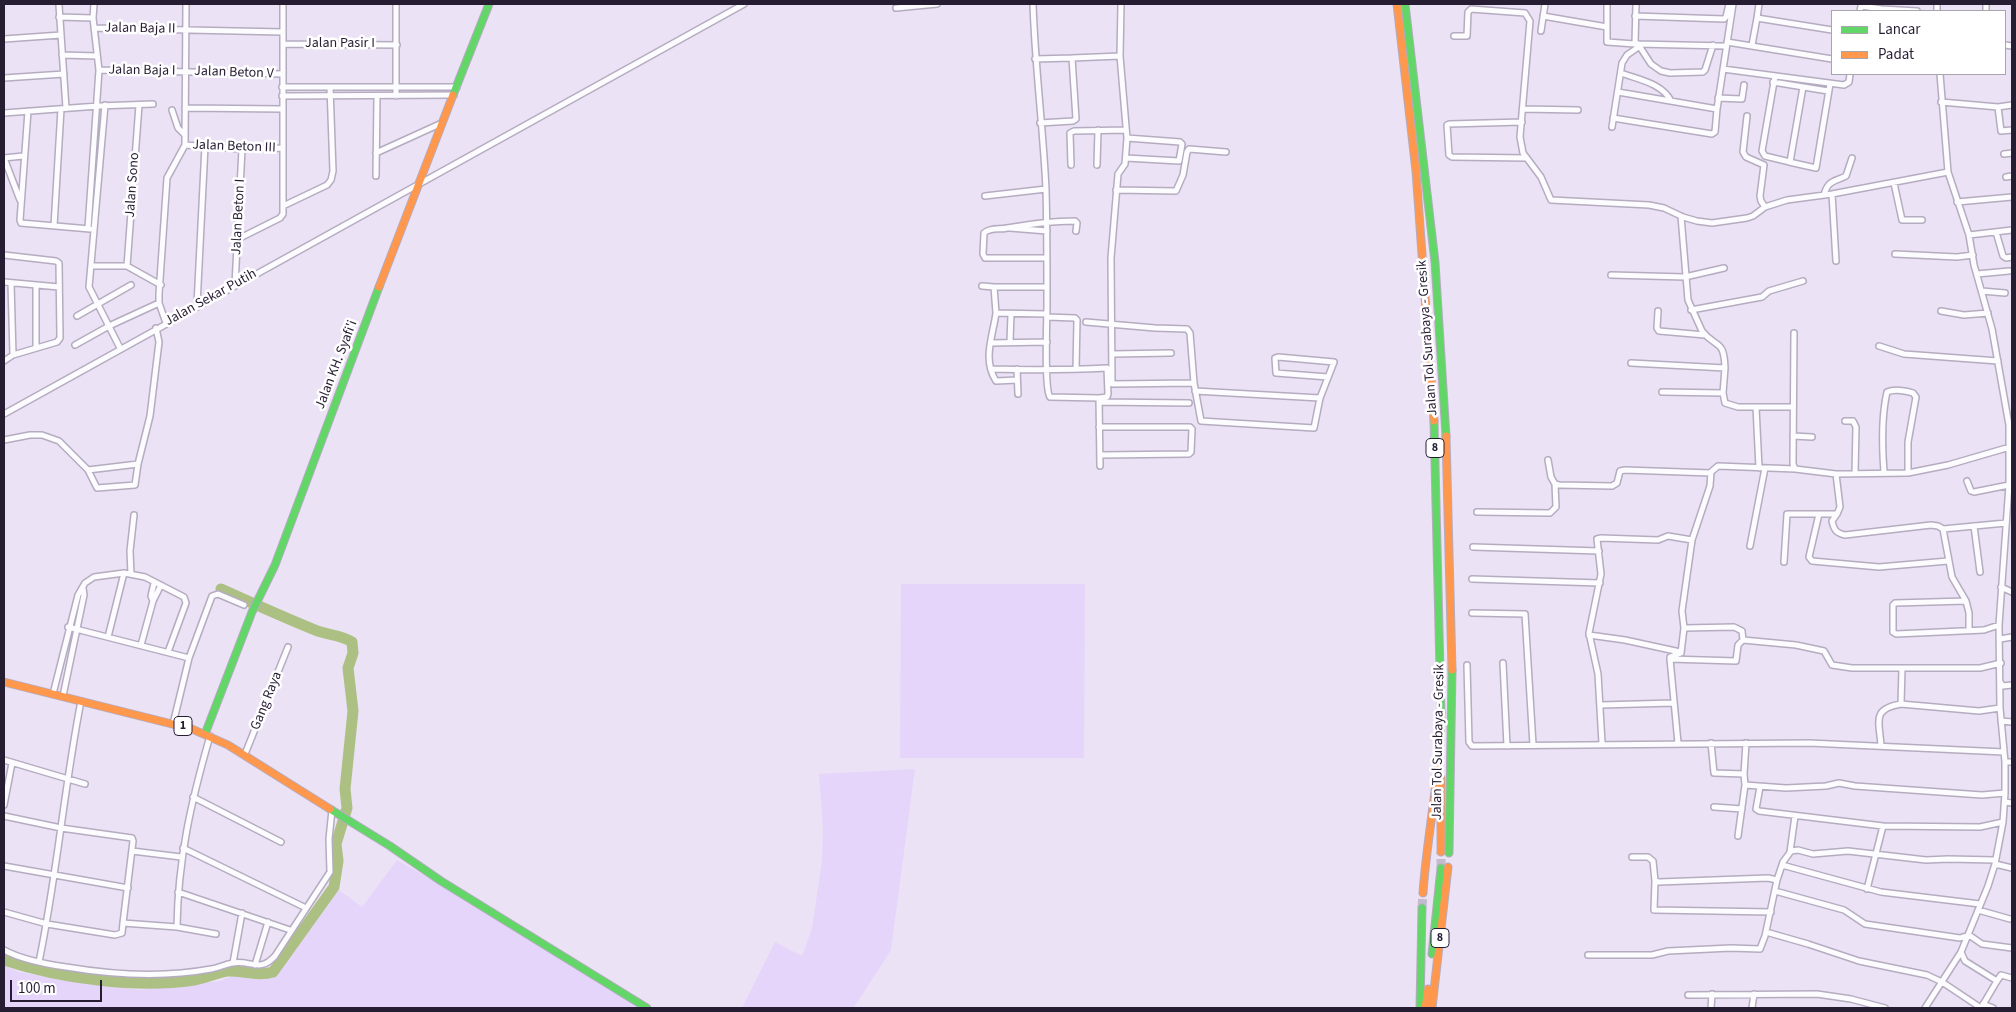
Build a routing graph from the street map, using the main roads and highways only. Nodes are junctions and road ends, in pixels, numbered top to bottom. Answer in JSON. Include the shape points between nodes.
{"nodes":[{"id":1,"x":489,"y":4,"type":"edge"},
{"id":2,"x":1397,"y":4,"type":"edge"},
{"id":3,"x":1405,"y":4,"type":"edge"},
{"id":4,"x":4,"y":682,"type":"edge"},
{"id":5,"x":208,"y":735,"type":"junction"},
{"id":6,"x":1442,"y":744,"type":"junction"},
{"id":7,"x":1423,"y":893,"type":"tunnel mouth"},
{"id":8,"x":1422,"y":908,"type":"tunnel mouth"},
{"id":9,"x":647,"y":1008,"type":"edge"},
{"id":10,"x":1420,"y":1008,"type":"edge"},
{"id":11,"x":1425,"y":1008,"type":"edge"},
{"id":12,"x":1432,"y":1008,"type":"edge"}],
"edges":[{"from":1,"to":5,"type":"main road","name":"Jalan KH. Syafi'i","via":[[275,565],[252,612]]},
{"from":2,"to":6,"type":"main road","name":"Jalan Tol Surabaya - Gresik","number":"8","via":[[1416,171],[1430,349]]},
{"from":3,"to":6,"type":"main road","name":"Jalan Tol Surabaya - Gresik","number":"8","via":[[1426,171],[1446,411],[1453,745],[1445,853]]},
{"from":4,"to":5,"type":"main road","number":"1"},
{"from":5,"to":9,"type":"main road","number":"1","via":[[245,754],[441,881]]},
{"from":6,"to":7,"type":"main road","name":"Jalan Tol Surabaya - Gresik","number":"8"},
{"from":8,"to":10,"type":"main road","number":"8"},
{"from":11,"to":12,"type":"main road","number":"8","via":[[1444,868]]}]}
